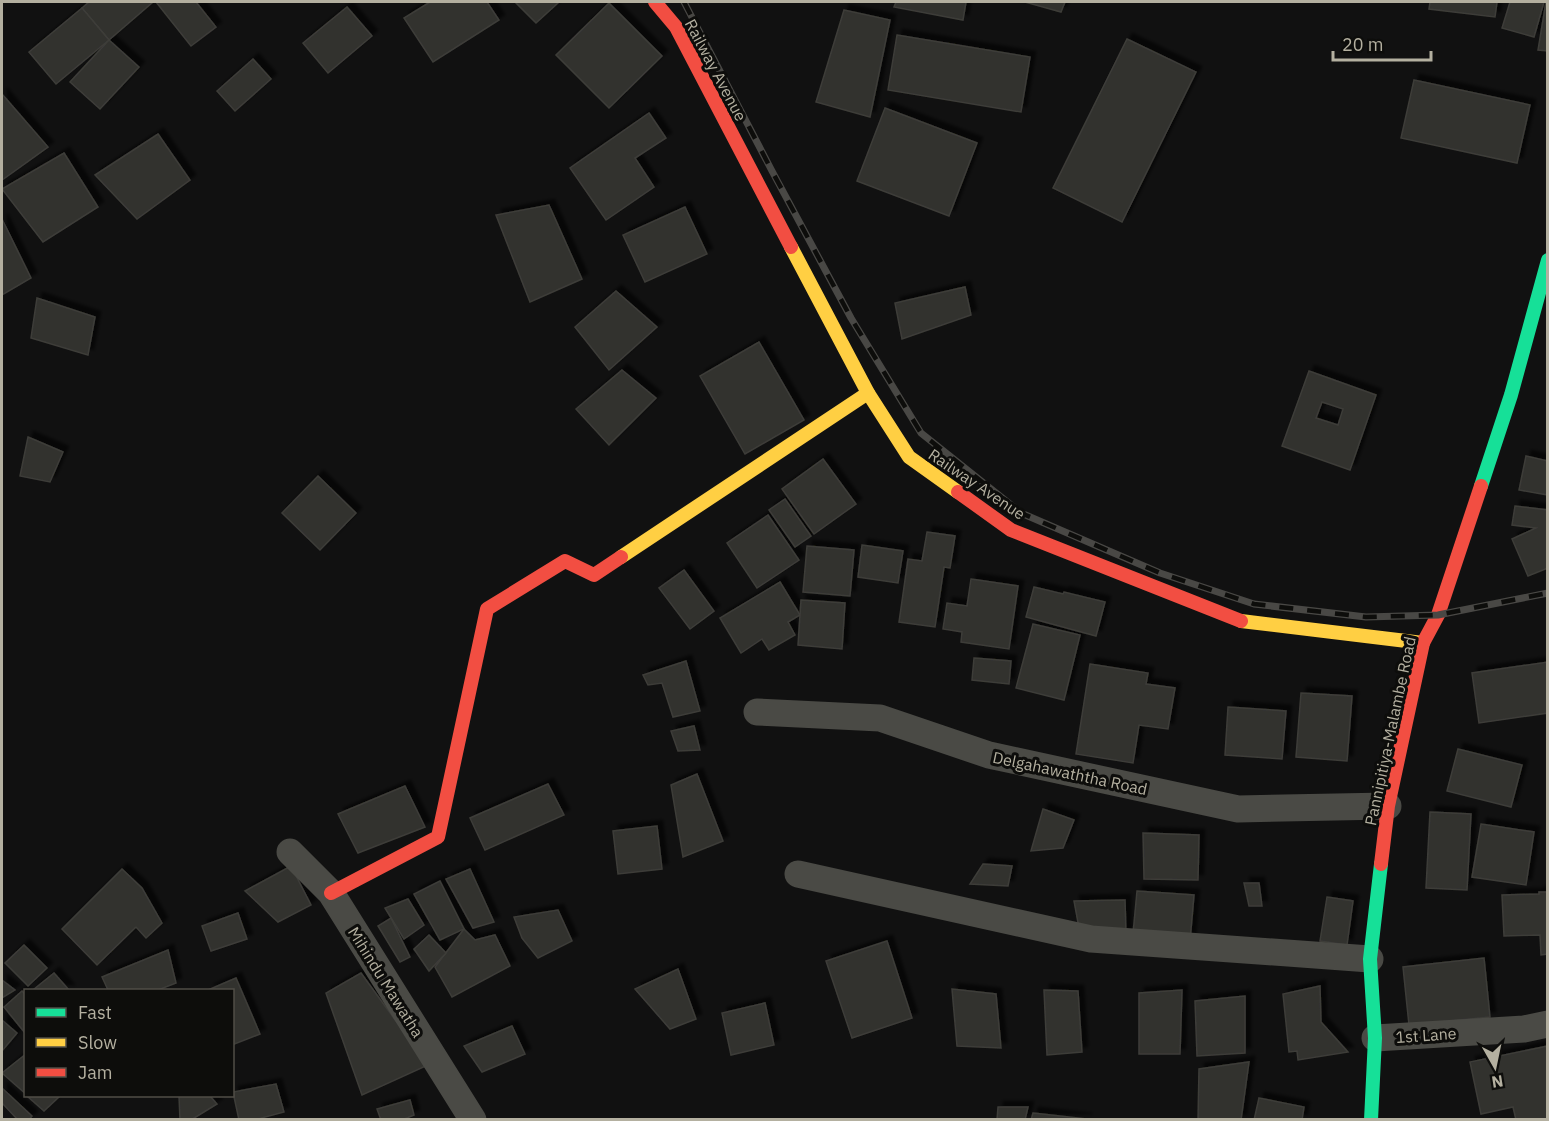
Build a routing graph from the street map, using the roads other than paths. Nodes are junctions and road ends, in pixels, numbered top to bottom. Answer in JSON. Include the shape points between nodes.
{"nodes":[{"id":1,"x":655,"y":2,"type":"edge"},
{"id":2,"x":1548,"y":260,"type":"edge"},
{"id":3,"x":868,"y":393,"type":"junction"},
{"id":4,"x":1423,"y":643,"type":"junction"},
{"id":5,"x":756,"y":712,"type":"dead end"},
{"id":6,"x":1388,"y":806,"type":"junction"},
{"id":7,"x":290,"y":852,"type":"dead end"},
{"id":8,"x":798,"y":874,"type":"dead end"},
{"id":9,"x":331,"y":893,"type":"junction"},
{"id":10,"x":1370,"y":959,"type":"junction"},
{"id":11,"x":1548,"y":1024,"type":"edge"},
{"id":12,"x":1375,"y":1038,"type":"junction"},
{"id":13,"x":473,"y":1119,"type":"edge"},
{"id":14,"x":1371,"y":1119,"type":"edge"}],
"edges":[{"from":1,"to":3,"type":"street","name":"Railway Avenue","via":[[676,27]]},
{"from":2,"to":4,"type":"street","name":"Pannipitiya-Malambe Road","via":[[1511,395],[1438,615]]},
{"from":3,"to":4,"type":"street","name":"Railway Avenue","via":[[909,457],[1011,530],[1237,620]]},
{"from":3,"to":9,"type":"street","via":[[594,575],[565,561],[487,609],[438,837]]},
{"from":4,"to":6,"type":"street","name":"Pannipitiya-Malambe Road"},
{"from":5,"to":6,"type":"street","name":"Delgahawaththa Road","via":[[880,718],[989,755],[1238,809]]},
{"from":6,"to":10,"type":"street","name":"Pannipitiya-Malambe Road"},
{"from":7,"to":9,"type":"street","name":"Mihindu Mawatha"},
{"from":8,"to":10,"type":"street","via":[[1091,939]]},
{"from":9,"to":13,"type":"street","name":"Mihindu Mawatha"},
{"from":10,"to":12,"type":"street","name":"Pannipitiya-Malambe Road"},
{"from":11,"to":12,"type":"street","name":"1st Lane","via":[[1524,1029]]},
{"from":12,"to":14,"type":"street","name":"Pannipitiya-Malambe Road"}]}
